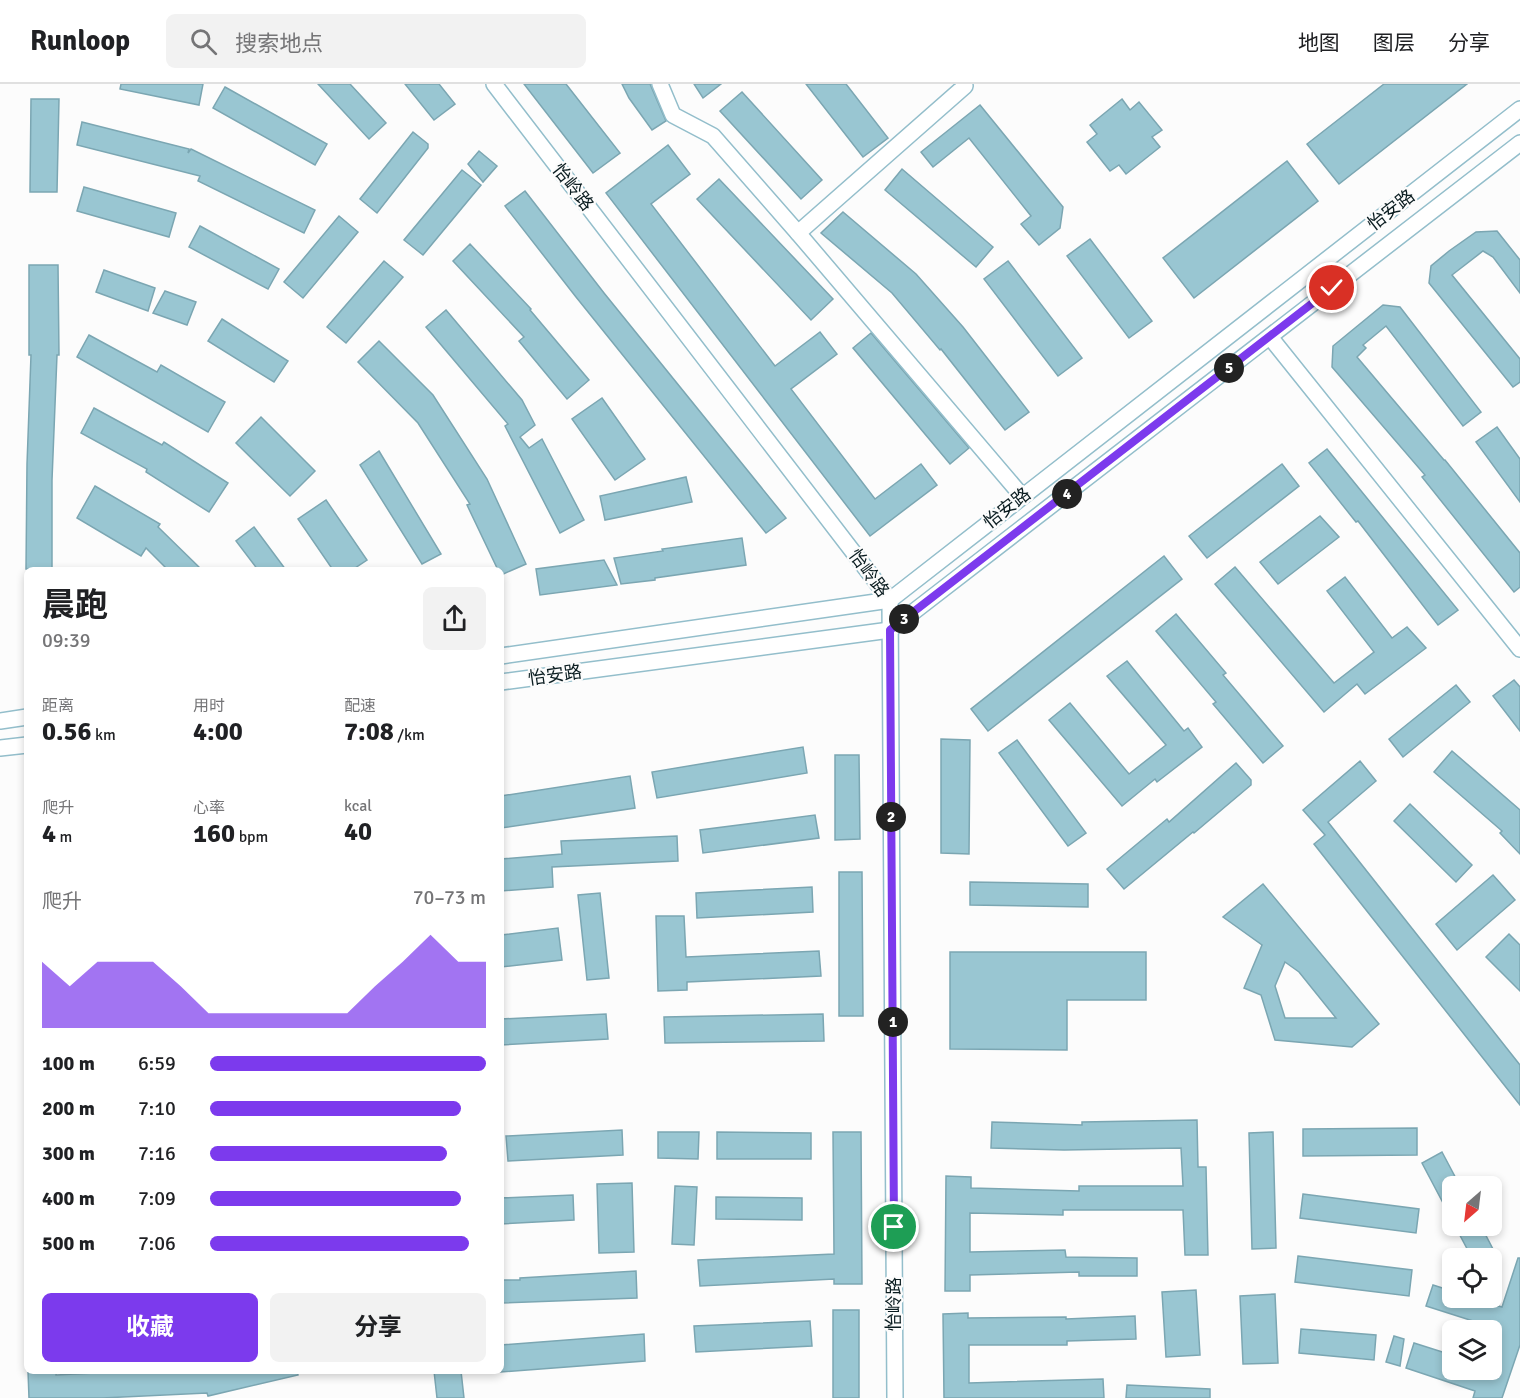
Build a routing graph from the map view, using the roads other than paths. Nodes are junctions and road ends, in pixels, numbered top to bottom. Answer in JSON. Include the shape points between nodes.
{"nodes":[{"id":1,"x":494,"y":84,"type":"edge"},
{"id":2,"x":660,"y":84,"type":"edge"},
{"id":3,"x":963,"y":84,"type":"edge"},
{"id":4,"x":1520,"y":109,"type":"edge"},
{"id":5,"x":1520,"y":143,"type":"edge"},
{"id":6,"x":798,"y":233,"type":"junction"},
{"id":7,"x":1269,"y":337,"type":"junction"},
{"id":8,"x":1022,"y":496,"type":"junction"},
{"id":9,"x":890,"y":600,"type":"junction"},
{"id":10,"x":890,"y":630,"type":"junction"},
{"id":11,"x":1520,"y":650,"type":"edge"},
{"id":12,"x":504,"y":656,"type":"edge"},
{"id":13,"x":504,"y":682,"type":"edge"},
{"id":14,"x":24,"y":717,"type":"edge"},
{"id":15,"x":0,"y":721,"type":"edge"},
{"id":16,"x":24,"y":745,"type":"edge"},
{"id":17,"x":0,"y":748,"type":"edge"},
{"id":18,"x":895,"y":1398,"type":"edge"}],
"edges":[{"from":1,"to":9,"type":"street","name":"怡岭路"},
{"from":2,"to":6,"type":"street","via":[[673,115],[713,136]]},
{"from":3,"to":6,"type":"street"},
{"from":4,"to":8,"type":"street","name":"怡安路"},
{"from":5,"to":7,"type":"street","name":"怡安路"},
{"from":6,"to":8,"type":"street"},
{"from":7,"to":10,"type":"street","name":"怡安路"},
{"from":7,"to":11,"type":"street"},
{"from":8,"to":9,"type":"street","name":"怡安路"},
{"from":9,"to":10,"type":"street","name":"怡岭路"},
{"from":9,"to":12,"type":"street","name":"怡安路"},
{"from":10,"to":13,"type":"street","name":"怡安路"},
{"from":10,"to":18,"type":"street","name":"怡岭路"},
{"from":14,"to":15,"type":"street"},
{"from":16,"to":17,"type":"street"}]}
